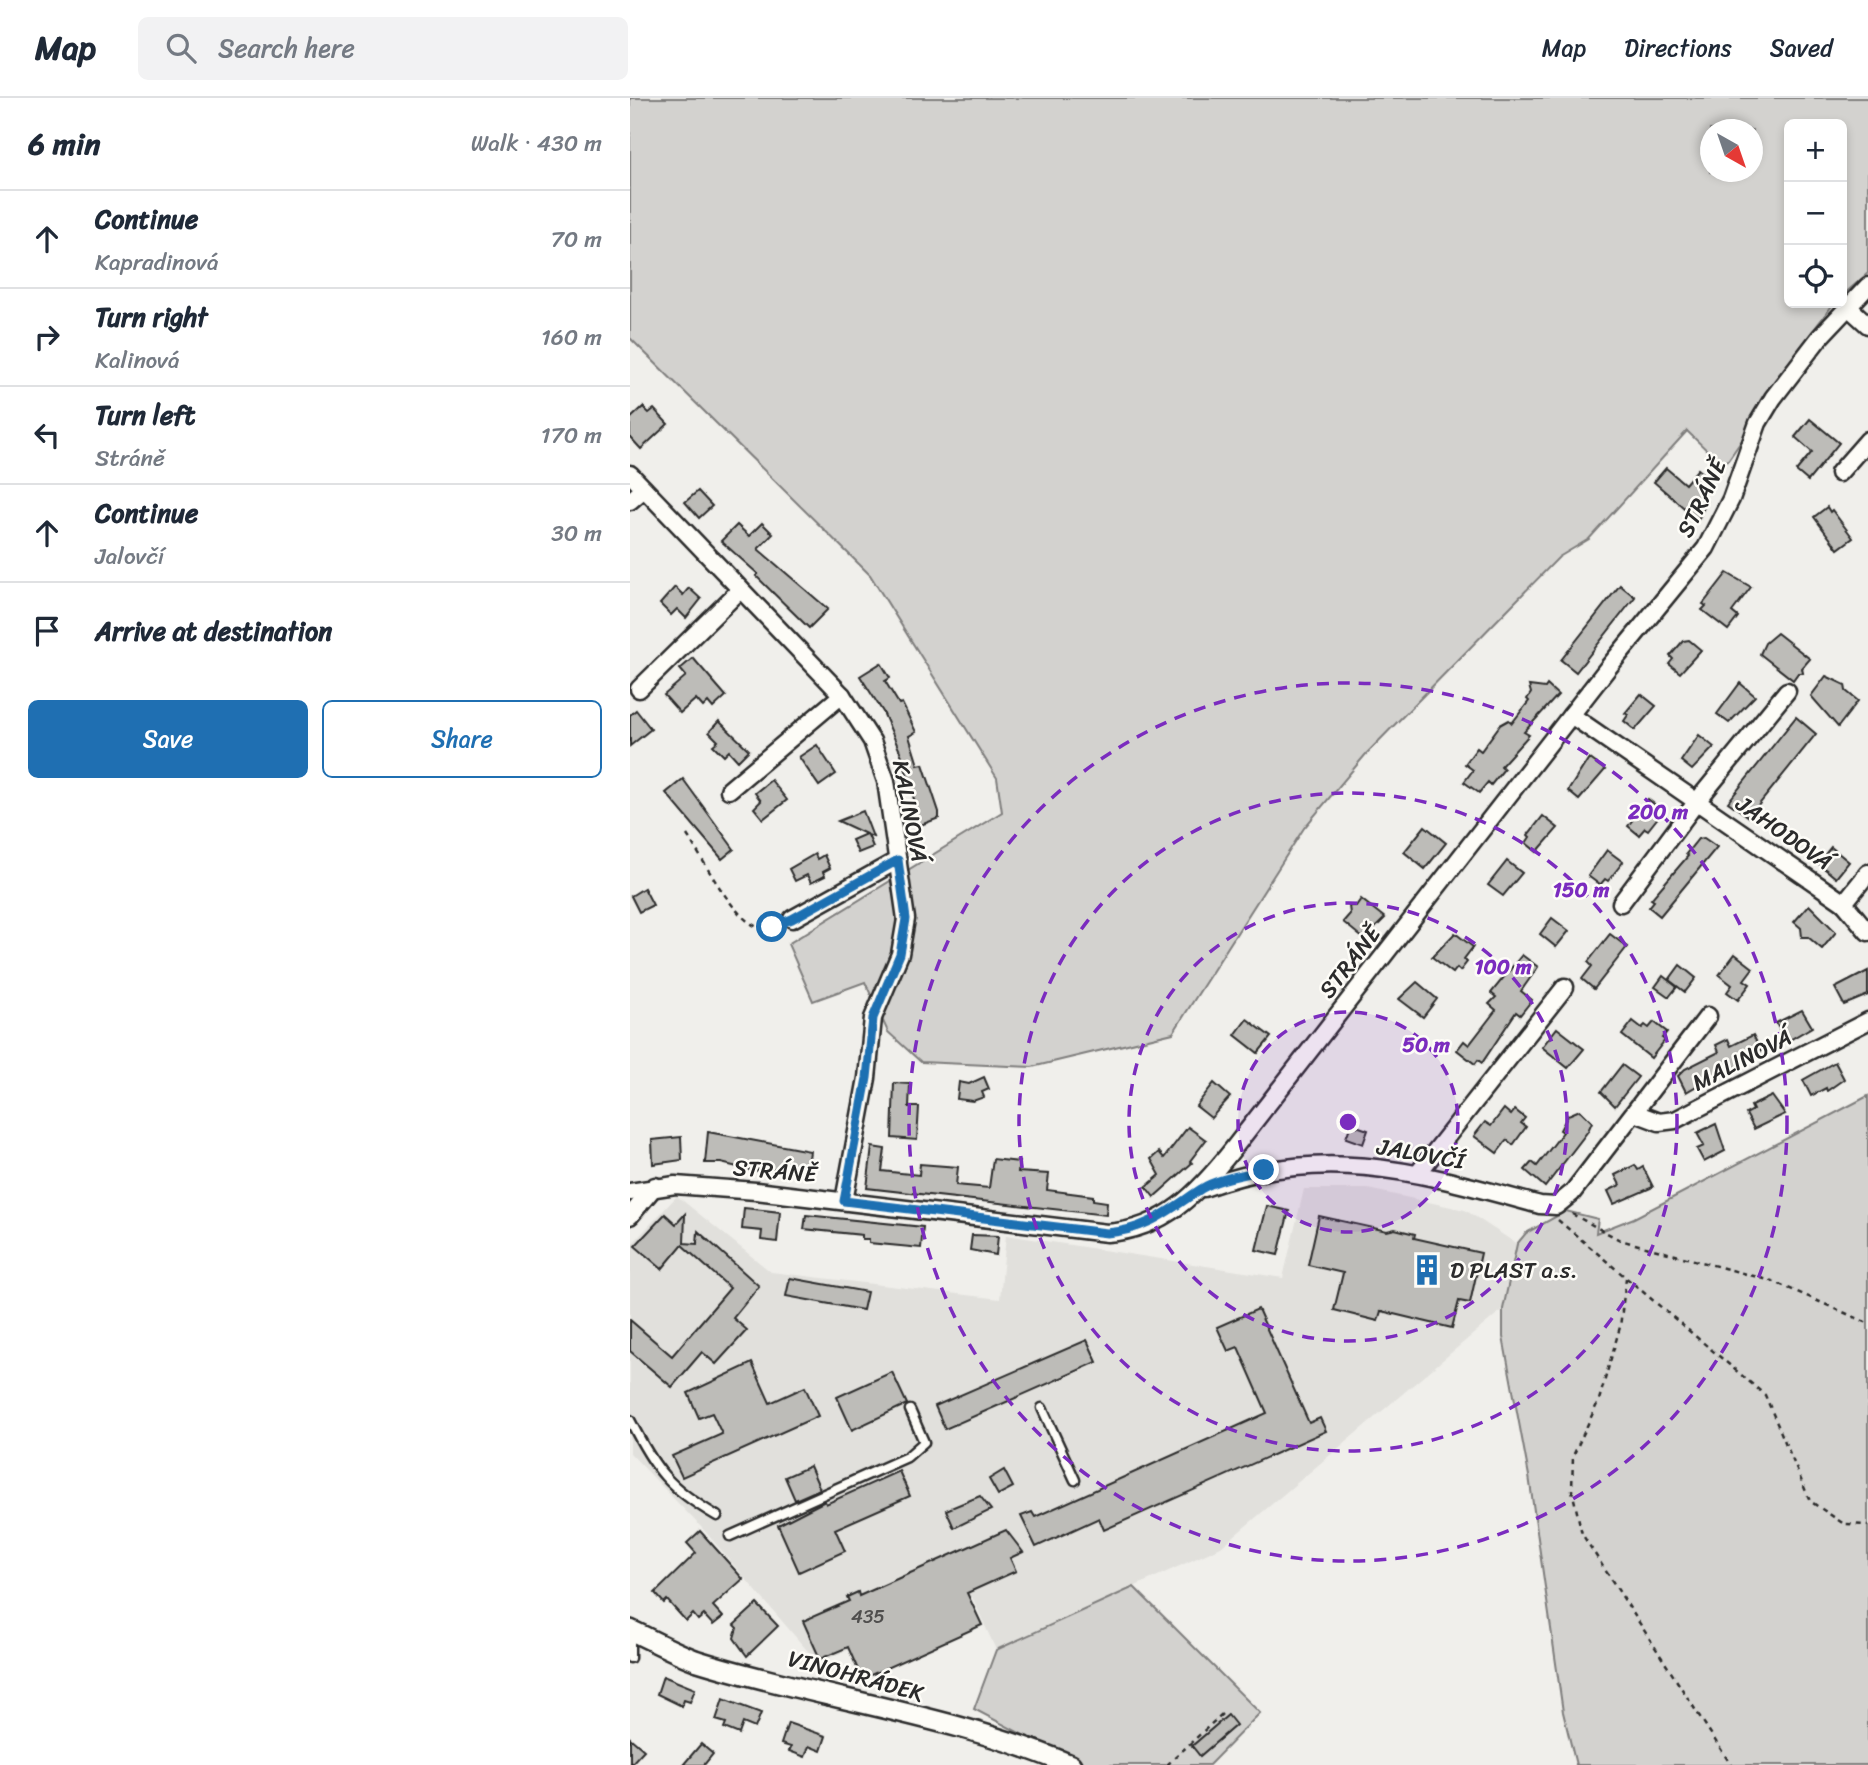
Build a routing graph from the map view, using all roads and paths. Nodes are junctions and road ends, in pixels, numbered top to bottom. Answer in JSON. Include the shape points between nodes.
{"nodes":[{"id":1,"x":1868,"y":285,"type":"edge"},
{"id":2,"x":1847,"y":304,"type":"edge"},
{"id":3,"x":1847,"y":306,"type":"edge"},
{"id":4,"x":1844,"y":308,"type":"edge"},
{"id":5,"x":1868,"y":325,"type":"edge"},
{"id":6,"x":1868,"y":440,"type":"edge"},
{"id":7,"x":1839,"y":473,"type":"dead end"},
{"id":8,"x":630,"y":474,"type":"edge"},
{"id":9,"x":644,"y":489,"type":"junction"},
{"id":10,"x":630,"y":501,"type":"edge"},
{"id":11,"x":740,"y":590,"type":"junction"},
{"id":12,"x":639,"y":689,"type":"dead end"},
{"id":13,"x":1787,"y":691,"type":"dead end"},
{"id":14,"x":842,"y":695,"type":"junction"},
{"id":15,"x":1571,"y":715,"type":"junction"},
{"id":16,"x":729,"y":790,"type":"dead end"},
{"id":17,"x":1698,"y":800,"type":"junction"},
{"id":18,"x":687,"y":835,"type":"dead end"},
{"id":19,"x":898,"y":860,"type":"junction"},
{"id":20,"x":1868,"y":873,"type":"edge"},
{"id":21,"x":1621,"y":903,"type":"dead end"},
{"id":22,"x":1844,"y":903,"type":"junction"},
{"id":23,"x":792,"y":919,"type":"joint"},
{"id":24,"x":1868,"y":932,"type":"edge"},
{"id":25,"x":1565,"y":987,"type":"dead end"},
{"id":26,"x":1708,"y":1016,"type":"dead end"},
{"id":27,"x":1868,"y":1021,"type":"edge"},
{"id":28,"x":1635,"y":1113,"type":"junction"},
{"id":29,"x":1419,"y":1172,"type":"junction"},
{"id":30,"x":655,"y":1186,"type":"junction"},
{"id":31,"x":1202,"y":1189,"type":"junction"},
{"id":32,"x":630,"y":1192,"type":"edge"},
{"id":33,"x":844,"y":1201,"type":"junction"},
{"id":34,"x":1552,"y":1206,"type":"junction"},
{"id":35,"x":630,"y":1216,"type":"edge"},
{"id":36,"x":1626,"y":1278,"type":"junction"},
{"id":37,"x":1868,"y":1323,"type":"edge"},
{"id":38,"x":1042,"y":1408,"type":"dead end"},
{"id":39,"x":910,"y":1410,"type":"dead end"},
{"id":40,"x":630,"y":1420,"type":"edge"},
{"id":41,"x":1075,"y":1480,"type":"dead end"},
{"id":42,"x":717,"y":1516,"type":"dead end"},
{"id":43,"x":1868,"y":1525,"type":"edge"},
{"id":44,"x":730,"y":1535,"type":"dead end"},
{"id":45,"x":630,"y":1630,"type":"edge"},
{"id":46,"x":630,"y":1642,"type":"edge"},
{"id":47,"x":630,"y":1658,"type":"edge"},
{"id":48,"x":1222,"y":1714,"type":"dead end"},
{"id":49,"x":1071,"y":1765,"type":"edge"},
{"id":50,"x":1167,"y":1765,"type":"edge"},
{"id":51,"x":1731,"y":1765,"type":"edge"}],
"edges":[{"from":1,"to":2,"type":"street","name":"STRÁNĚ"},
{"from":3,"to":5,"type":"street"},
{"from":4,"to":15,"type":"street","name":"STRÁNĚ","via":[[1758,423],[1731,499],[1706,548]]},
{"from":6,"to":7,"type":"street"},
{"from":8,"to":9,"type":"street","name":"KALINOVÁ"},
{"from":9,"to":10,"type":"street"},
{"from":9,"to":11,"type":"street","name":"KALINOVÁ"},
{"from":11,"to":12,"type":"street"},
{"from":11,"to":14,"type":"street","name":"KALINOVÁ"},
{"from":13,"to":17,"type":"street","name":"JAHODOVÁ"},
{"from":14,"to":16,"type":"street"},
{"from":14,"to":19,"type":"street","name":"KALINOVÁ","via":[[872,741]]},
{"from":15,"to":17,"type":"street","name":"JAHODOVÁ"},
{"from":15,"to":31,"type":"street","name":"STRÁNĚ"},
{"from":17,"to":21,"type":"street","name":"JAHODOVÁ"},
{"from":17,"to":22,"type":"street","name":"JAHODOVÁ"},
{"from":18,"to":23,"type":"path","via":[[732,905],[750,924],[761,929]]},
{"from":19,"to":23,"type":"street"},
{"from":19,"to":33,"type":"street","name":"KALINOVÁ","via":[[906,919],[900,954],[873,1018]]},
{"from":20,"to":22,"type":"street","name":"JAHODOVÁ"},
{"from":22,"to":24,"type":"street","name":"JAHODOVÁ"},
{"from":25,"to":29,"type":"street"},
{"from":26,"to":28,"type":"street","name":"MALINOVÁ"},
{"from":27,"to":28,"type":"street","name":"MALINOVÁ","via":[[1675,1120],[1659,1122]]},
{"from":28,"to":34,"type":"street","name":"MALINOVÁ","via":[[1572,1193]]},
{"from":29,"to":31,"type":"street","name":"JALOVČÍ","via":[[1306,1165],[1254,1172]]},
{"from":29,"to":34,"type":"street","name":"JALOVČÍ"},
{"from":30,"to":32,"type":"street","name":"STRÁNĚ"},
{"from":30,"to":33,"type":"street","name":"STRÁNĚ"},
{"from":30,"to":35,"type":"street"},
{"from":31,"to":33,"type":"street","name":"STRÁNĚ","via":[[1144,1226],[1107,1233]]},
{"from":34,"to":36,"type":"path","via":[[1551,1213]]},
{"from":34,"to":37,"type":"path","via":[[1620,1240],[1772,1281]]},
{"from":36,"to":43,"type":"path","via":[[1765,1395],[1810,1501],[1844,1524]]},
{"from":36,"to":51,"type":"path","via":[[1620,1327],[1599,1400],[1573,1455],[1572,1490],[1582,1534]]},
{"from":38,"to":41,"type":"lane"},
{"from":39,"to":44,"type":"lane","via":[[924,1442],[907,1457]]},
{"from":40,"to":42,"type":"lane","via":[[651,1462],[682,1495]]},
{"from":45,"to":49,"type":"street","name":"VINOHRÁDEK","via":[[695,1660],[1000,1740]]},
{"from":46,"to":47,"type":"lane"},
{"from":48,"to":50,"type":"path"}]}
